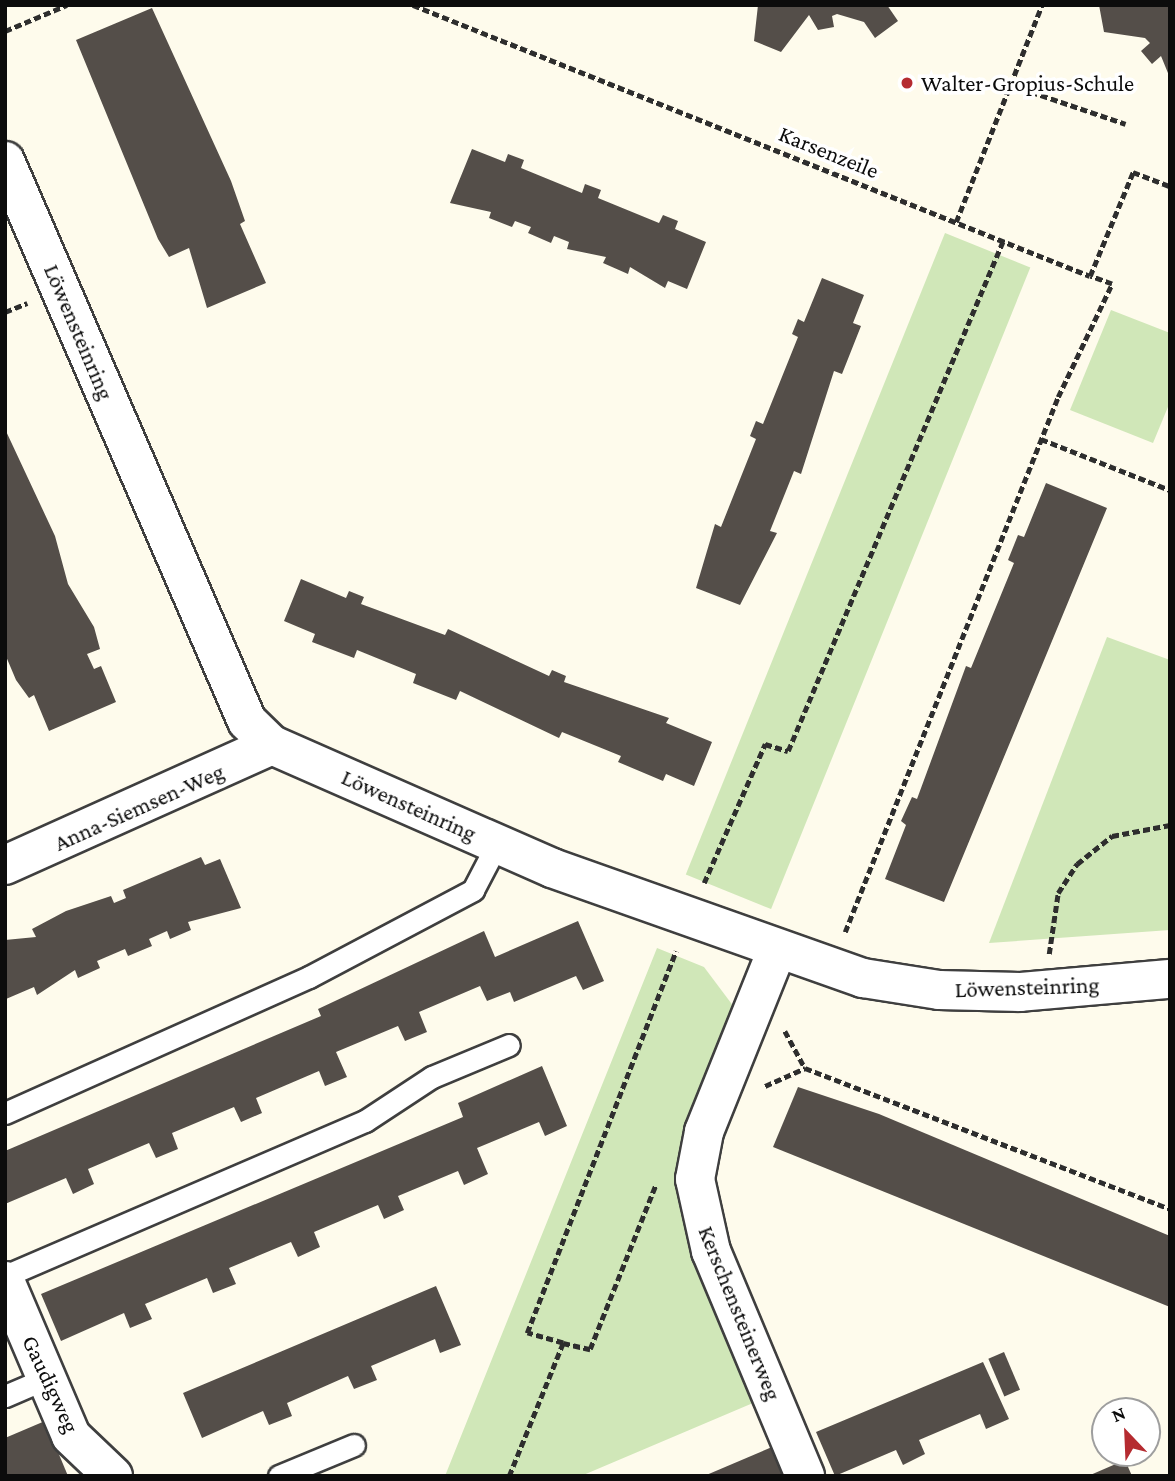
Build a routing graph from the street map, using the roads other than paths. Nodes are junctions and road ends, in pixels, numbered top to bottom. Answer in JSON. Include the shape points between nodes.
{"nodes":[{"id":1,"x":5,"y":162,"type":"edge"},
{"id":2,"x":272,"y":745,"type":"junction"},
{"id":3,"x":497,"y":844,"type":"junction"},
{"id":4,"x":5,"y":865,"type":"edge"},
{"id":5,"x":777,"y":950,"type":"junction"},
{"id":6,"x":1170,"y":979,"type":"edge"},
{"id":7,"x":509,"y":1045,"type":"dead end"},
{"id":8,"x":5,"y":1113,"type":"edge"},
{"id":9,"x":5,"y":1276,"type":"edge"},
{"id":10,"x":5,"y":1281,"type":"edge"},
{"id":11,"x":47,"y":1378,"type":"junction"},
{"id":12,"x":5,"y":1396,"type":"edge"},
{"id":13,"x":354,"y":1445,"type":"dead end"},
{"id":14,"x":113,"y":1476,"type":"edge"},
{"id":15,"x":279,"y":1476,"type":"edge"},
{"id":16,"x":805,"y":1476,"type":"edge"}],
"edges":[{"from":1,"to":2,"type":"street","name":"Löwensteinring","via":[[247,721]]},
{"from":2,"to":3,"type":"street","name":"Löwensteinring"},
{"from":2,"to":4,"type":"street","name":"Anna-Siemsen-Weg"},
{"from":3,"to":5,"type":"street","name":"Löwensteinring"},
{"from":3,"to":8,"type":"lane","via":[[473,890],[309,977]]},
{"from":5,"to":6,"type":"street","name":"Löwensteinring","via":[[863,978],[939,990],[1020,992]]},
{"from":5,"to":16,"type":"street","name":"Kerschensteinerweg","via":[[695,1179],[711,1251]]},
{"from":7,"to":9,"type":"lane","via":[[432,1077],[365,1121]]},
{"from":10,"to":11,"type":"street","name":"Gaudigweg"},
{"from":11,"to":12,"type":"lane"},
{"from":11,"to":14,"type":"street","name":"Gaudigweg","via":[[71,1436]]},
{"from":13,"to":15,"type":"lane"}]}
